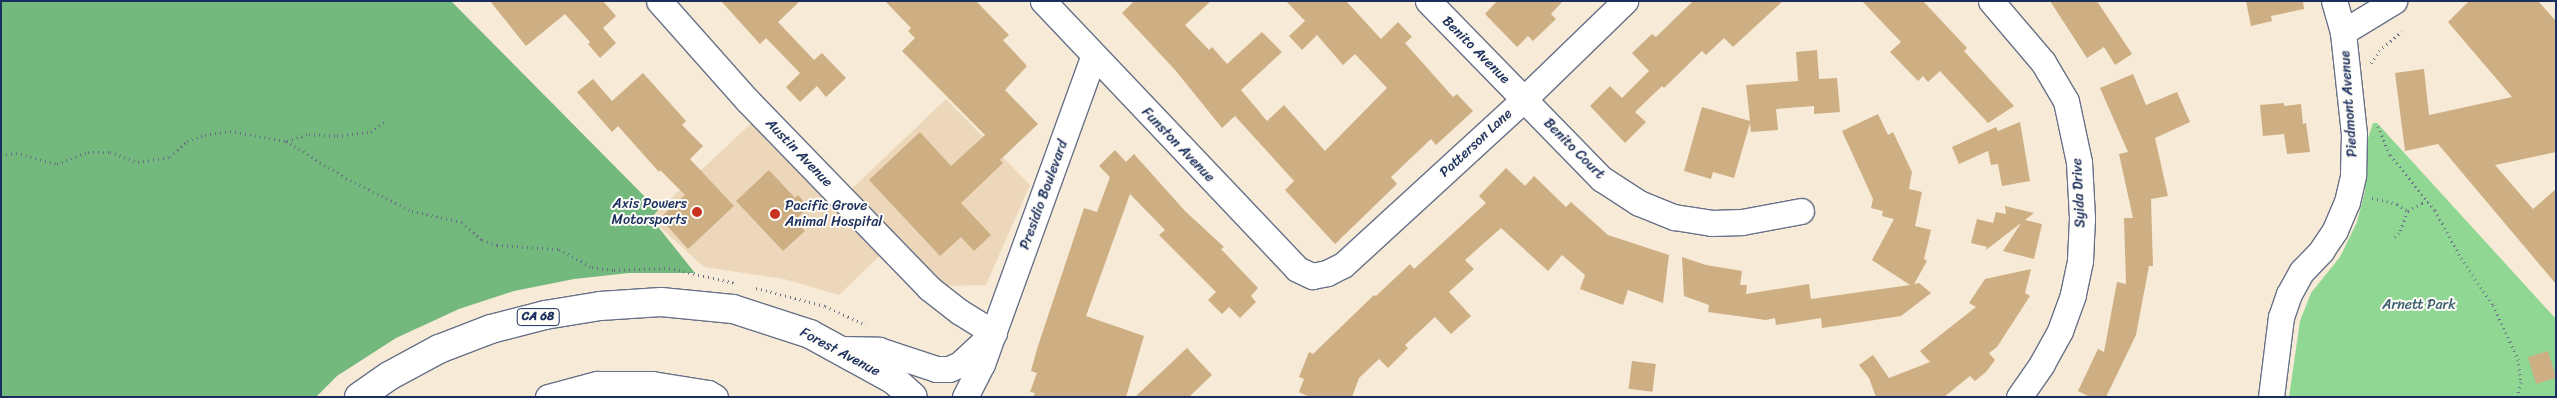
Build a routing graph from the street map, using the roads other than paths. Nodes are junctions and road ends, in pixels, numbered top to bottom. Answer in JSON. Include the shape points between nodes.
{"nodes":[{"id":1,"x":659,"y":1,"type":"edge"},
{"id":2,"x":1043,"y":1,"type":"edge"},
{"id":3,"x":1428,"y":1,"type":"edge"},
{"id":4,"x":1625,"y":1,"type":"edge"},
{"id":5,"x":1991,"y":1,"type":"edge"},
{"id":6,"x":2334,"y":1,"type":"edge"},
{"id":7,"x":2394,"y":1,"type":"edge"},
{"id":8,"x":2343,"y":32,"type":"junction"},
{"id":9,"x":1093,"y":57,"type":"junction"},
{"id":10,"x":1524,"y":99,"type":"junction"},
{"id":11,"x":1801,"y":211,"type":"dead end"},
{"id":12,"x":1320,"y":275,"type":"joint"},
{"id":13,"x":994,"y":333,"type":"junction"},
{"id":14,"x":840,"y":350,"type":"junction"},
{"id":15,"x":982,"y":364,"type":"junction"},
{"id":16,"x":360,"y":397,"type":"edge"},
{"id":17,"x":548,"y":397,"type":"edge"},
{"id":18,"x":715,"y":397,"type":"edge"},
{"id":19,"x":913,"y":397,"type":"edge"},
{"id":20,"x":965,"y":397,"type":"edge"},
{"id":21,"x":979,"y":397,"type":"edge"},
{"id":22,"x":2019,"y":397,"type":"edge"},
{"id":23,"x":2271,"y":397,"type":"edge"}],
"edges":[{"from":1,"to":13,"type":"street","name":"Austin Avenue","via":[[747,100],[929,288]]},
{"from":2,"to":9,"type":"street","name":"Funston Avenue"},
{"from":3,"to":10,"type":"street","name":"Benito Avenue"},
{"from":4,"to":10,"type":"street","name":"Patterson Lane"},
{"from":5,"to":22,"type":"street","name":"Syida Drive","via":[[2043,62],[2066,102],[2079,162],[2082,218],[2080,261],[2073,295],[2060,331]]},
{"from":6,"to":8,"type":"street","name":"Piedmont Avenue"},
{"from":7,"to":8,"type":"street"},
{"from":8,"to":23,"type":"street","name":"Piedmont Avenue","via":[[2354,134],[2353,175],[2347,202],[2335,230],[2302,271],[2289,294],[2281,317]]},
{"from":9,"to":12,"type":"street","name":"Funston Avenue","via":[[1297,269],[1312,276]]},
{"from":9,"to":13,"type":"street","name":"Presidio Boulevard"},
{"from":10,"to":11,"type":"street","name":"Benito Court","via":[[1602,179],[1639,203],[1674,217],[1712,223],[1742,222]]},
{"from":10,"to":12,"type":"street","name":"Patterson Lane","via":[[1343,265]]},
{"from":13,"to":14,"type":"street","name":"Presidio Boulevard","via":[[960,364],[949,369],[936,369],[879,350]]},
{"from":13,"to":15,"type":"street","name":"Presidio Boulevard"},
{"from":14,"to":16,"type":"main road","name":"Forest Avenue","number":"CA 68","via":[[739,297],[600,306],[491,329],[439,349],[389,376]]},
{"from":14,"to":19,"type":"main road","name":"Forest Avenue","number":"CA 68","via":[[894,380]]},
{"from":15,"to":20,"type":"street","name":"Presidio Boulevard"},
{"from":15,"to":21,"type":"street"},
{"from":17,"to":18,"type":"street","via":[[597,384],[652,384],[708,393]]}]}
